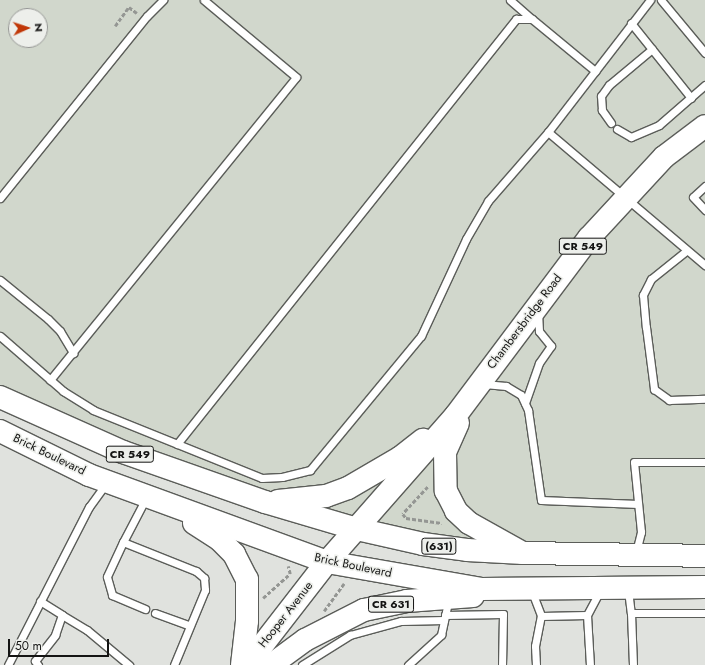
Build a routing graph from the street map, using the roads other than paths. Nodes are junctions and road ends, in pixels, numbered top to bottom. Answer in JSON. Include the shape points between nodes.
{"nodes":[{"id":1,"x":163,"y":0,"type":"edge"},
{"id":2,"x":204,"y":0,"type":"edge"},
{"id":3,"x":510,"y":0,"type":"edge"},
{"id":4,"x":650,"y":0,"type":"edge"},
{"id":5,"x":661,"y":0,"type":"edge"},
{"id":6,"x":532,"y":19,"type":"junction"},
{"id":7,"x":632,"y":23,"type":"junction"},
{"id":8,"x":652,"y":50,"type":"junction"},
{"id":9,"x":705,"y":53,"type":"edge"},
{"id":10,"x":595,"y":71,"type":"junction"},
{"id":11,"x":705,"y":86,"type":"edge"},
{"id":12,"x":691,"y":98,"type":"junction"},
{"id":13,"x":611,"y":123,"type":"dead end"},
{"id":14,"x":705,"y":126,"type":"edge"},
{"id":15,"x":617,"y":130,"type":"dead end"},
{"id":16,"x":548,"y":132,"type":"junction"},
{"id":17,"x":705,"y":186,"type":"edge"},
{"id":18,"x":627,"y":196,"type":"junction"},
{"id":19,"x":0,"y":198,"type":"edge"},
{"id":20,"x":705,"y":210,"type":"edge"},
{"id":21,"x":686,"y":251,"type":"junction"},
{"id":22,"x":705,"y":265,"type":"edge"},
{"id":23,"x":0,"y":280,"type":"edge"},
{"id":24,"x":538,"y":304,"type":"junction"},
{"id":25,"x":0,"y":336,"type":"edge"},
{"id":26,"x":73,"y":353,"type":"junction"},
{"id":27,"x":50,"y":380,"type":"junction"},
{"id":28,"x":475,"y":389,"type":"junction"},
{"id":29,"x":0,"y":397,"type":"edge"},
{"id":30,"x":705,"y":399,"type":"edge"},
{"id":31,"x":525,"y":403,"type":"junction"},
{"id":32,"x":456,"y":415,"type":"junction"},
{"id":33,"x":0,"y":431,"type":"edge"},
{"id":34,"x":177,"y":444,"type":"junction"},
{"id":35,"x":705,"y":462,"type":"edge"},
{"id":36,"x":108,"y":482,"type":"junction"},
{"id":37,"x":154,"y":499,"type":"junction"},
{"id":38,"x":265,"y":502,"type":"junction"},
{"id":39,"x":638,"y":504,"type":"junction"},
{"id":40,"x":357,"y":529,"type":"junction"},
{"id":41,"x":123,"y":542,"type":"junction"},
{"id":42,"x":523,"y":554,"type":"junction"},
{"id":43,"x":635,"y":555,"type":"junction"},
{"id":44,"x":705,"y":556,"type":"edge"},
{"id":45,"x":327,"y":562,"type":"junction"},
{"id":46,"x":705,"y":587,"type":"edge"},
{"id":47,"x":628,"y":588,"type":"junction"},
{"id":48,"x":601,"y":589,"type":"junction"},
{"id":49,"x":533,"y":590,"type":"junction"},
{"id":50,"x":40,"y":601,"type":"junction"},
{"id":51,"x":145,"y":609,"type":"dead end"},
{"id":52,"x":446,"y":611,"type":"junction"},
{"id":53,"x":631,"y":612,"type":"junction"},
{"id":54,"x":155,"y":613,"type":"dead end"},
{"id":55,"x":705,"y":613,"type":"edge"},
{"id":56,"x":62,"y":615,"type":"junction"},
{"id":57,"x":587,"y":615,"type":"junction"},
{"id":58,"x":541,"y":616,"type":"junction"},
{"id":59,"x":190,"y":626,"type":"junction"},
{"id":60,"x":8,"y":665,"type":"edge"},
{"id":61,"x":38,"y":665,"type":"edge"},
{"id":62,"x":129,"y":665,"type":"edge"},
{"id":63,"x":174,"y":665,"type":"edge"},
{"id":64,"x":242,"y":665,"type":"edge"},
{"id":65,"x":247,"y":665,"type":"edge"},
{"id":66,"x":271,"y":665,"type":"edge"},
{"id":67,"x":302,"y":665,"type":"edge"},
{"id":68,"x":408,"y":665,"type":"edge"},
{"id":69,"x":502,"y":665,"type":"edge"},
{"id":70,"x":536,"y":665,"type":"edge"},
{"id":71,"x":590,"y":665,"type":"edge"},
{"id":72,"x":633,"y":665,"type":"edge"}],
"edges":[{"from":1,"to":19,"type":"lane","via":[[147,16]]},
{"from":2,"to":26,"type":"lane","via":[[296,77]]},
{"from":3,"to":6,"type":"lane"},
{"from":4,"to":7,"type":"lane"},
{"from":5,"to":9,"type":"lane"},
{"from":6,"to":10,"type":"lane"},
{"from":6,"to":34,"type":"lane","via":[[516,19],[506,28]]},
{"from":7,"to":8,"type":"lane"},
{"from":7,"to":10,"type":"lane"},
{"from":8,"to":12,"type":"lane"},
{"from":8,"to":13,"type":"lane","via":[[608,85],[601,96],[602,110]]},
{"from":10,"to":16,"type":"lane"},
{"from":11,"to":12,"type":"lane"},
{"from":12,"to":15,"type":"lane","via":[[659,125],[631,137]]},
{"from":14,"to":18,"type":"main road","name":"Chambersbridge Road","number":"CR 549","via":[[664,157]]},
{"from":16,"to":18,"type":"lane"},
{"from":16,"to":34,"type":"lane","via":[[488,201],[466,239],[421,336],[310,470],[282,477],[262,478]]},
{"from":17,"to":20,"type":"lane","via":[[693,197]]},
{"from":18,"to":21,"type":"lane"},
{"from":18,"to":24,"type":"main road","name":"Chambersbridge Road","number":"CR 549","via":[[589,238]]},
{"from":21,"to":22,"type":"lane"},
{"from":21,"to":30,"type":"lane","via":[[651,279],[643,295],[646,327],[654,389],[669,400]]},
{"from":23,"to":26,"type":"lane","via":[[60,331]]},
{"from":24,"to":28,"type":"main road","name":"Chambersbridge Road","number":"CR 549"},
{"from":24,"to":31,"type":"lane","via":[[539,331],[551,346],[539,363]]},
{"from":25,"to":27,"type":"lane"},
{"from":26,"to":27,"type":"lane"},
{"from":27,"to":34,"type":"lane","via":[[93,410]]},
{"from":28,"to":31,"type":"lane","via":[[506,386],[521,395]]},
{"from":28,"to":32,"type":"main road","name":"Chambersbridge Road","number":"CR 549"},
{"from":28,"to":42,"type":"main road","via":[[445,452],[446,491],[456,511],[469,523]]},
{"from":29,"to":38,"type":"main road","number":"CR 549","via":[[122,452]]},
{"from":31,"to":39,"type":"lane","via":[[541,500]]},
{"from":32,"to":38,"type":"main road","number":"CR 549","via":[[401,457],[348,488],[326,496]]},
{"from":32,"to":40,"type":"main road","name":"Chambersbridge Road","number":"CR 549"},
{"from":33,"to":36,"type":"main road","name":"Brick Boulevard","number":"CR 549","via":[[45,455]]},
{"from":35,"to":39,"type":"lane","via":[[634,462]]},
{"from":36,"to":37,"type":"main road","name":"Brick Boulevard","number":"CR 549"},
{"from":36,"to":50,"type":"lane","via":[[89,507]]},
{"from":37,"to":41,"type":"lane"},
{"from":37,"to":45,"type":"main road","name":"Brick Boulevard","number":"CR 549"},
{"from":37,"to":64,"type":"main road","via":[[220,540],[234,554],[247,579],[247,621]]},
{"from":38,"to":40,"type":"main road"},
{"from":39,"to":43,"type":"lane","via":[[641,532]]},
{"from":40,"to":42,"type":"main road","number":"(631)","via":[[423,544]]},
{"from":40,"to":45,"type":"main road","name":"Hooper Avenue","number":"CR 549"},
{"from":41,"to":51,"type":"lane","via":[[107,577],[112,595]]},
{"from":41,"to":59,"type":"lane","via":[[196,571],[204,578],[205,590]]},
{"from":42,"to":43,"type":"main road","number":"(631)"},
{"from":43,"to":44,"type":"main road","number":"(631)"},
{"from":45,"to":49,"type":"main road","name":"Brick Boulevard","via":[[482,589]]},
{"from":45,"to":65,"type":"main road","name":"Hooper Avenue"},
{"from":46,"to":47,"type":"main road","name":"Brick Boulevard","number":"CR 631"},
{"from":47,"to":48,"type":"main road","name":"Brick Boulevard","number":"CR 631"},
{"from":47,"to":53,"type":"lane"},
{"from":48,"to":49,"type":"main road","name":"Brick Boulevard","number":"CR 631"},
{"from":48,"to":57,"type":"lane"},
{"from":49,"to":52,"type":"main road","number":"CR 631"},
{"from":49,"to":58,"type":"lane"},
{"from":50,"to":56,"type":"lane"},
{"from":50,"to":60,"type":"lane"},
{"from":52,"to":66,"type":"main road","number":"CR 631","via":[[407,600],[364,610],[305,640]]},
{"from":52,"to":67,"type":"lane","via":[[350,635]]},
{"from":52,"to":68,"type":"lane","via":[[441,635]]},
{"from":52,"to":69,"type":"lane","via":[[503,614]]},
{"from":53,"to":55,"type":"lane"},
{"from":53,"to":72,"type":"lane"},
{"from":54,"to":59,"type":"lane"},
{"from":56,"to":61,"type":"lane","via":[[56,635],[35,662]]},
{"from":56,"to":62,"type":"lane","via":[[87,630]]},
{"from":57,"to":58,"type":"lane"},
{"from":57,"to":71,"type":"lane"},
{"from":58,"to":70,"type":"lane","via":[[535,646]]},
{"from":59,"to":63,"type":"lane"}]}
